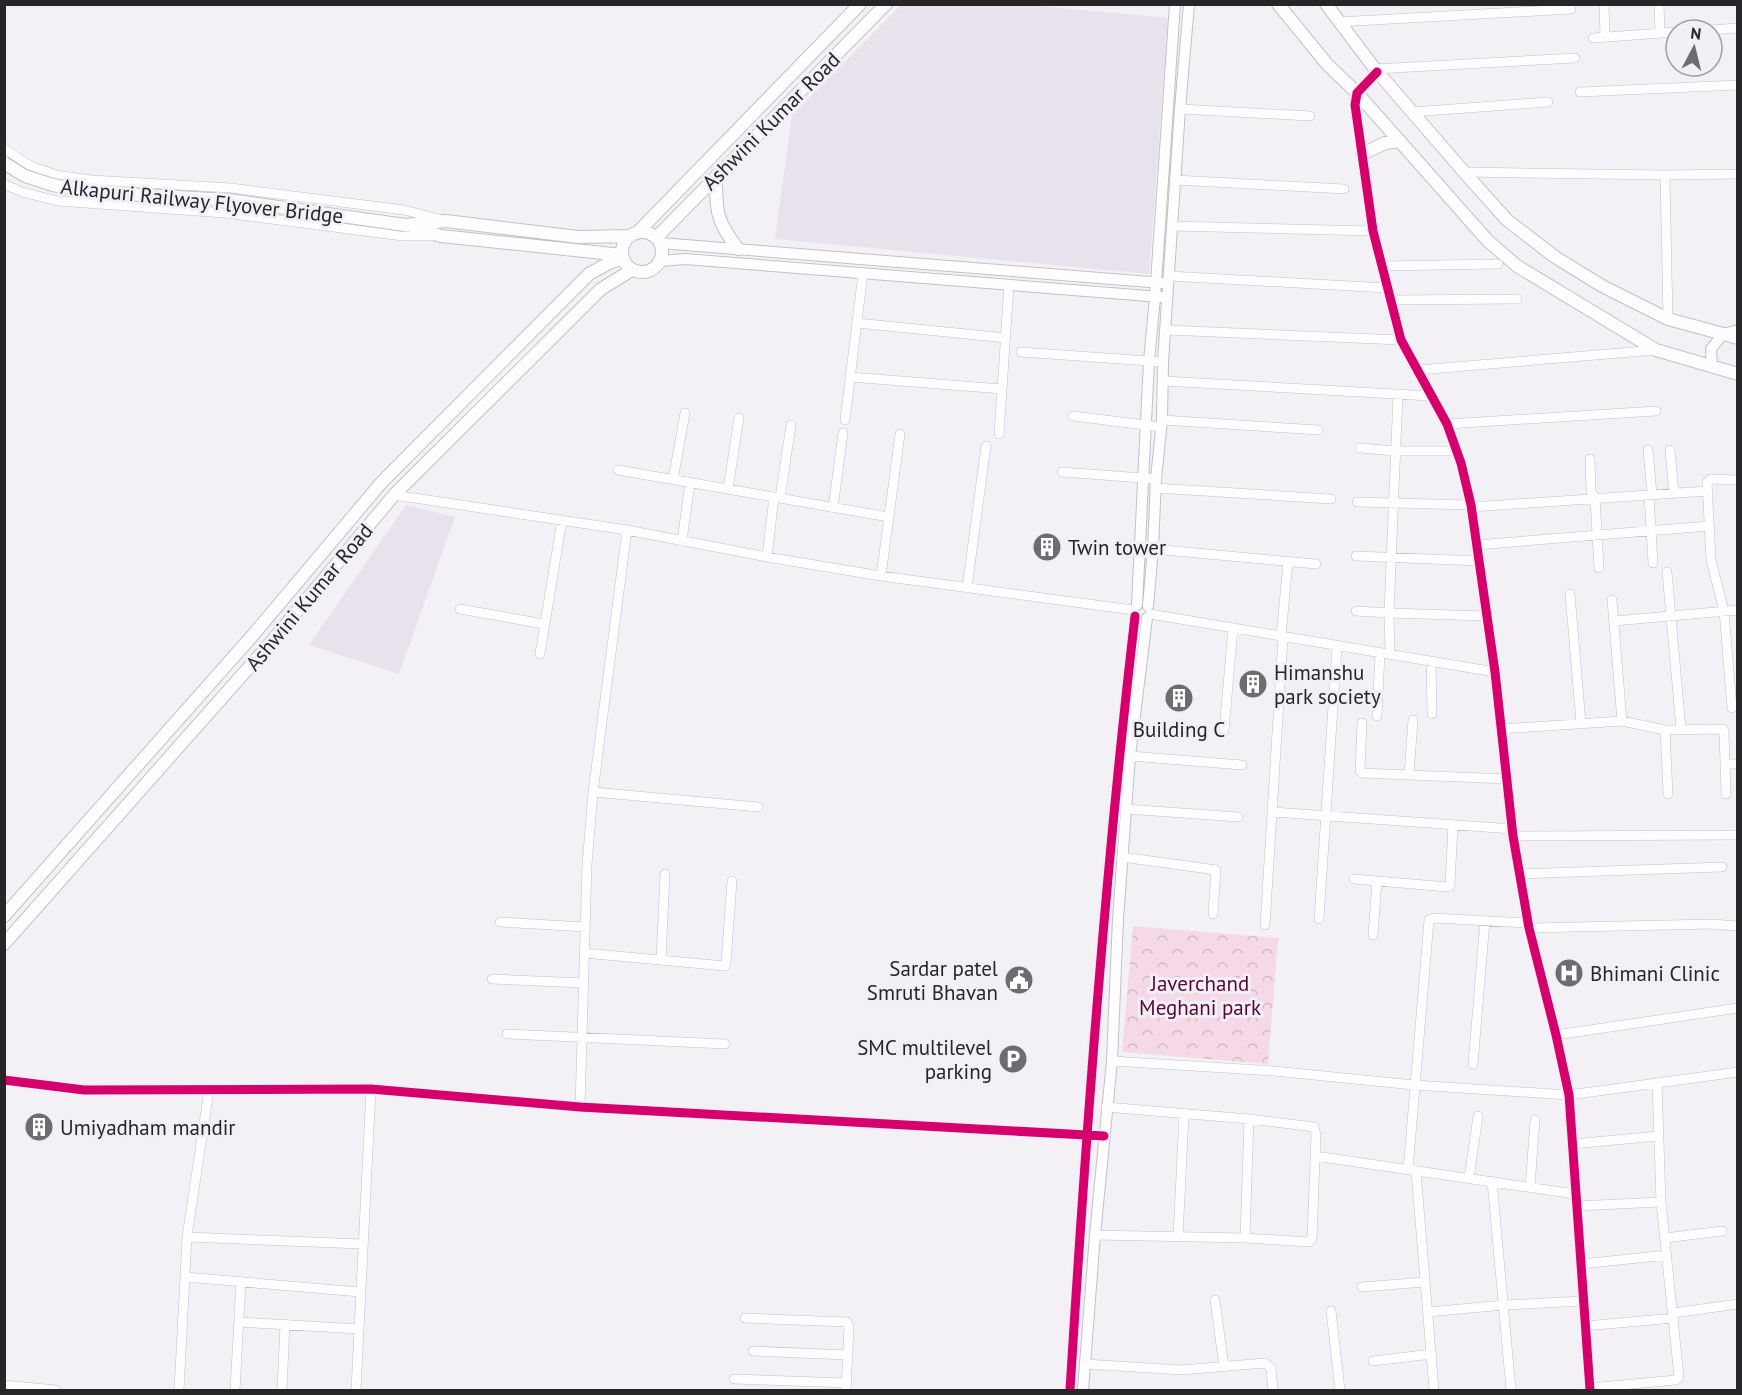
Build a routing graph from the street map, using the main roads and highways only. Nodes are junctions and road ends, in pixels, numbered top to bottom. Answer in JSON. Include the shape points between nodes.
{"nodes":[{"id":1,"x":860,"y":4,"type":"edge"},
{"id":2,"x":1278,"y":4,"type":"edge"},
{"id":3,"x":883,"y":5,"type":"edge"},
{"id":4,"x":1326,"y":5,"type":"edge"},
{"id":5,"x":1400,"y":141,"type":"junction"},
{"id":6,"x":1362,"y":154,"type":"road end"},
{"id":7,"x":7,"y":155,"type":"edge"},
{"id":8,"x":716,"y":176,"type":"junction"},
{"id":9,"x":405,"y":225,"type":"junction"},
{"id":10,"x":634,"y":234,"type":"junction"},
{"id":11,"x":658,"y":240,"type":"junction"},
{"id":12,"x":738,"y":249,"type":"road end"},
{"id":13,"x":623,"y":257,"type":"junction"},
{"id":14,"x":632,"y":270,"type":"junction"},
{"id":15,"x":1737,"y":339,"type":"edge"},
{"id":16,"x":1734,"y":374,"type":"edge"},
{"id":17,"x":4,"y":916,"type":"edge"},
{"id":18,"x":4,"y":944,"type":"edge"}],
"edges":[{"from":1,"to":10,"type":"main road","name":"Ashwini Kumar Road"},
{"from":2,"to":5,"type":"main road","via":[[1327,64]]},
{"from":3,"to":8,"type":"main road","name":"Ashwini Kumar Road"},
{"from":4,"to":15,"type":"main road","via":[[1376,71],[1507,220],[1554,257],[1602,286],[1668,319]]},
{"from":5,"to":6,"type":"main road"},
{"from":5,"to":16,"type":"main road","via":[[1488,241],[1516,266],[1656,350]]},
{"from":7,"to":9,"type":"main road","name":"Alkapuri Railway Flyover Bridge","bridge":true,"via":[[25,176],[90,192],[229,200]]},
{"from":8,"to":11,"type":"main road","name":"Ashwini Kumar Road"},
{"from":8,"to":12,"type":"main road","via":[[718,216]]},
{"from":9,"to":10,"type":"main road","name":"Alkapuri Railway Flyover Bridge","via":[[446,221],[578,237]]},
{"from":9,"to":13,"type":"main road","name":"Alkapuri Railway Flyover Bridge","via":[[441,236]]},
{"from":10,"to":11,"type":"main road","via":[[650,234]]},
{"from":10,"to":13,"type":"main road","via":[[623,246]]},
{"from":11,"to":14,"type":"main road","via":[[662,255],[657,266],[645,272]]},
{"from":13,"to":14,"type":"main road"},
{"from":13,"to":17,"type":"main road","name":"Ashwini Kumar Road","via":[[589,274],[381,483],[253,635]]},
{"from":14,"to":18,"type":"main road","name":"Ashwini Kumar Road","via":[[601,289],[394,495],[267,647]]}]}
